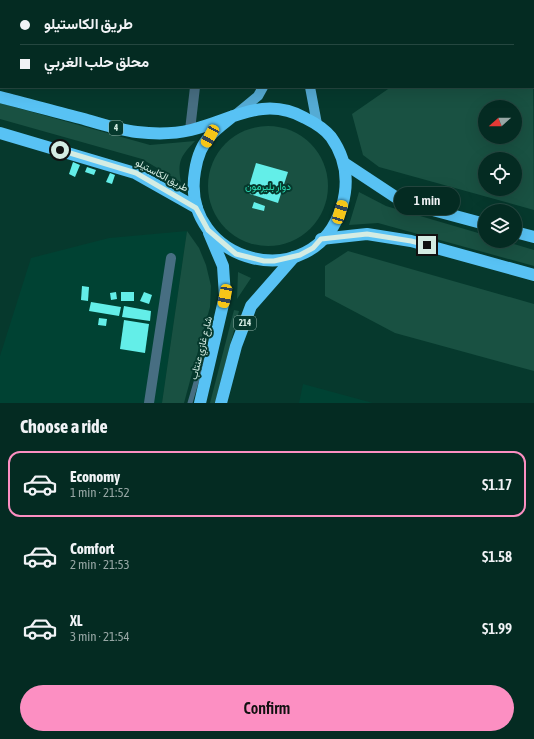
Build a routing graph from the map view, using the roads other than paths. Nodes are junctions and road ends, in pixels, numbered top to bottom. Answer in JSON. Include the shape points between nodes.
{"nodes":[{"id":1,"x":195,"y":88,"type":"edge"},
{"id":2,"x":262,"y":88,"type":"edge"},
{"id":3,"x":310,"y":88,"type":"edge"},
{"id":4,"x":0,"y":96,"type":"edge"},
{"id":5,"x":233,"y":116,"type":"junction"},
{"id":6,"x":317,"y":124,"type":"junction"},
{"id":7,"x":190,"y":130,"type":"junction"},
{"id":8,"x":0,"y":133,"type":"edge"},
{"id":9,"x":344,"y":163,"type":"junction"},
{"id":10,"x":196,"y":208,"type":"junction"},
{"id":11,"x":478,"y":222,"type":"edge"},
{"id":12,"x":208,"y":230,"type":"junction"},
{"id":13,"x":522,"y":234,"type":"edge"},
{"id":14,"x":534,"y":237,"type":"edge"},
{"id":15,"x":321,"y":239,"type":"junction"},
{"id":16,"x":294,"y":257,"type":"junction"},
{"id":17,"x":171,"y":258,"type":"dead end"},
{"id":18,"x":534,"y":275,"type":"edge"},
{"id":19,"x":213,"y":349,"type":"junction"},
{"id":20,"x":149,"y":403,"type":"edge"},
{"id":21,"x":190,"y":403,"type":"edge"},
{"id":22,"x":200,"y":403,"type":"edge"},
{"id":23,"x":221,"y":403,"type":"edge"}],
"edges":[{"from":1,"to":7,"type":"street"},
{"from":2,"to":5,"type":"main road","via":[[258,96]]},
{"from":3,"to":6,"type":"main road"},
{"from":4,"to":7,"type":"highway","number":"4","via":[[124,130],[164,133]]},
{"from":5,"to":6,"type":"highway","via":[[265,107],[291,110]]},
{"from":5,"to":7,"type":"highway","number":"4"},
{"from":5,"to":10,"type":"highway","via":[[210,136],[197,158],[193,183]]},
{"from":6,"to":9,"type":"highway","via":[[331,138]]},
{"from":8,"to":10,"type":"highway","name":"طريق الكاستيلو","via":[[136,173]]},
{"from":9,"to":11,"type":"highway","via":[[403,202]]},
{"from":9,"to":15,"type":"highway","via":[[346,190],[337,222]]},
{"from":10,"to":12,"type":"highway"},
{"from":12,"to":16,"type":"highway","via":[[236,254],[264,261]]},
{"from":12,"to":19,"type":"highway","name":"شارع غازي عنتاب","number":"214","via":[[223,266],[225,296]]},
{"from":13,"to":14,"type":"highway"},
{"from":15,"to":16,"type":"highway","via":[[313,248]]},
{"from":15,"to":18,"type":"highway","via":[[367,234],[411,241]]},
{"from":16,"to":23,"type":"highway","number":"214","via":[[251,306],[236,346]]},
{"from":17,"to":20,"type":"street"},
{"from":19,"to":21,"type":"lane","via":[[200,371]]},
{"from":19,"to":22,"type":"highway","name":"شارع غازي عنتاب","number":"214"}]}
